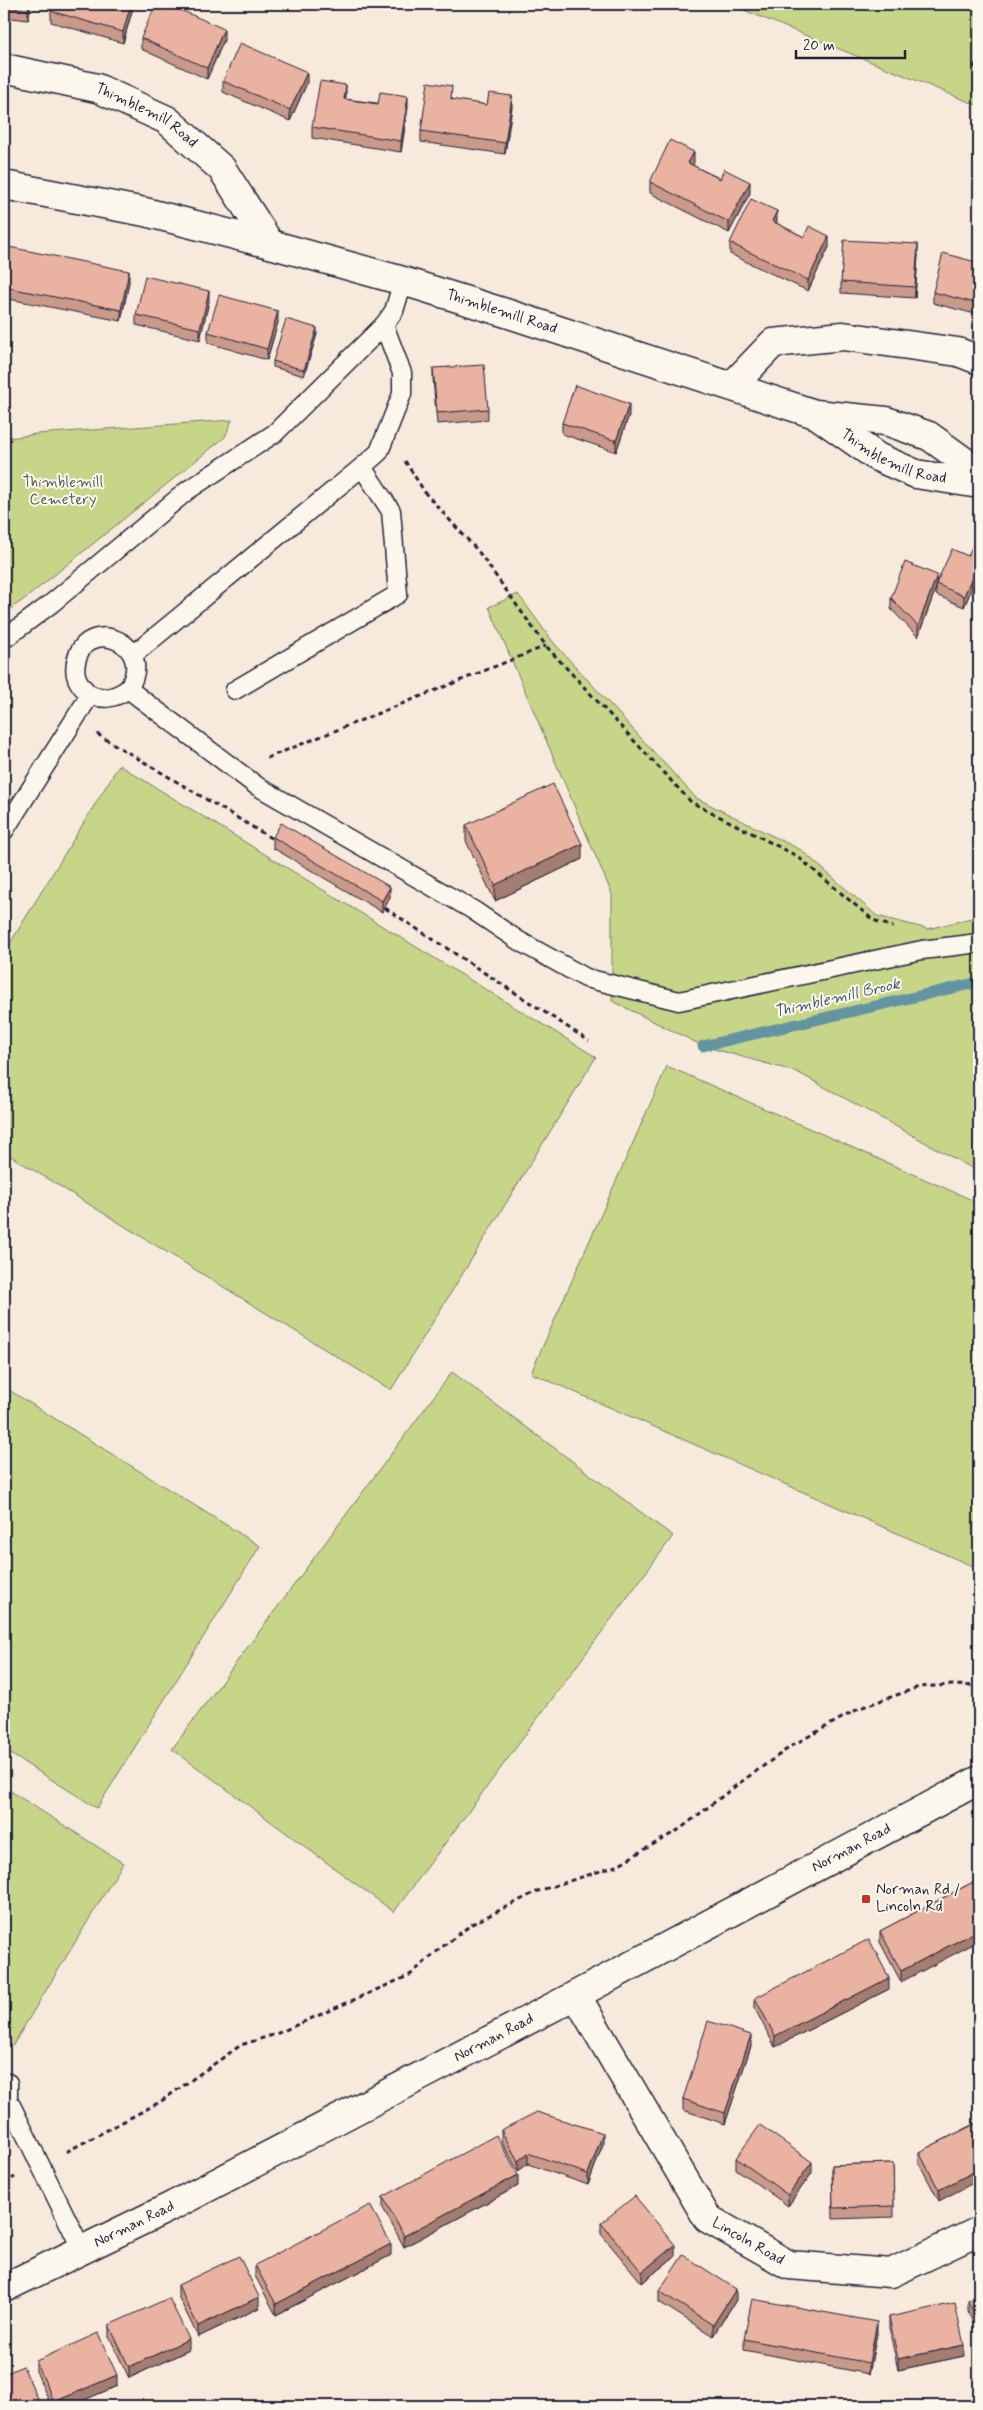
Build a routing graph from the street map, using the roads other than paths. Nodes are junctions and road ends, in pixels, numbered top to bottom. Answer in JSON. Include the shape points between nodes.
{"nodes":[{"id":1,"x":4,"y":68,"type":"edge"},
{"id":2,"x":4,"y":185,"type":"edge"},
{"id":3,"x":270,"y":244,"type":"junction"},
{"id":4,"x":403,"y":281,"type":"junction"},
{"id":5,"x":384,"y":325,"type":"junction"},
{"id":6,"x":979,"y":360,"type":"edge"},
{"id":7,"x":732,"y":386,"type":"junction"},
{"id":8,"x":815,"y":414,"type":"junction"},
{"id":9,"x":362,"y":467,"type":"junction"},
{"id":10,"x":979,"y":472,"type":"edge"},
{"id":11,"x":979,"y":484,"type":"edge"},
{"id":12,"x":4,"y":639,"type":"edge"},
{"id":13,"x":133,"y":655,"type":"junction"},
{"id":14,"x":128,"y":689,"type":"junction"},
{"id":15,"x":235,"y":690,"type":"dead end"},
{"id":16,"x":90,"y":695,"type":"junction"},
{"id":17,"x":4,"y":831,"type":"edge"},
{"id":18,"x":979,"y":943,"type":"edge"},
{"id":19,"x":979,"y":1780,"type":"edge"},
{"id":20,"x":576,"y":1995,"type":"junction"},
{"id":21,"x":8,"y":2083,"type":"dead end"},
{"id":22,"x":979,"y":2231,"type":"edge"},
{"id":23,"x":82,"y":2250,"type":"junction"},
{"id":24,"x":4,"y":2288,"type":"edge"}],
"edges":[{"from":1,"to":3,"type":"street","name":"Thimblemill Road","via":[[98,88],[167,120],[222,169]]},
{"from":2,"to":3,"type":"street","name":"Thimblemill Road","via":[[139,211]]},
{"from":3,"to":4,"type":"street","name":"Thimblemill Road"},
{"from":4,"to":5,"type":"lane","via":[[394,312]]},
{"from":4,"to":7,"type":"street","name":"Thimblemill Road"},
{"from":5,"to":9,"type":"lane","via":[[402,373],[402,394],[379,452]]},
{"from":5,"to":12,"type":"lane","via":[[275,433],[188,490]]},
{"from":6,"to":7,"type":"street","via":[[958,352],[843,336],[773,343]]},
{"from":7,"to":8,"type":"street","name":"Thimblemill Road"},
{"from":8,"to":10,"type":"street","name":"Thimblemill Road","via":[[886,421],[913,430],[929,436]]},
{"from":8,"to":11,"type":"street","name":"Thimblemill Road","via":[[877,458],[916,474]]},
{"from":9,"to":13,"type":"lane"},
{"from":9,"to":15,"type":"lane","via":[[391,511],[398,594]]},
{"from":13,"to":14,"type":"lane","via":[[136,669]]},
{"from":13,"to":16,"type":"lane","via":[[127,646],[110,637],[91,640],[82,647],[74,667],[80,686]]},
{"from":14,"to":16,"type":"lane","via":[[110,698]]},
{"from":14,"to":18,"type":"lane","via":[[257,786],[586,978],[679,1001],[922,950]]},
{"from":16,"to":17,"type":"lane"},
{"from":19,"to":20,"type":"street","name":"Norman Road"},
{"from":20,"to":22,"type":"street","name":"Lincoln Road","via":[[707,2218],[790,2265],[891,2273]]},
{"from":20,"to":23,"type":"street","name":"Norman Road"},
{"from":21,"to":23,"type":"lane","via":[[8,2098]]},
{"from":23,"to":24,"type":"street","name":"Norman Road"}]}
